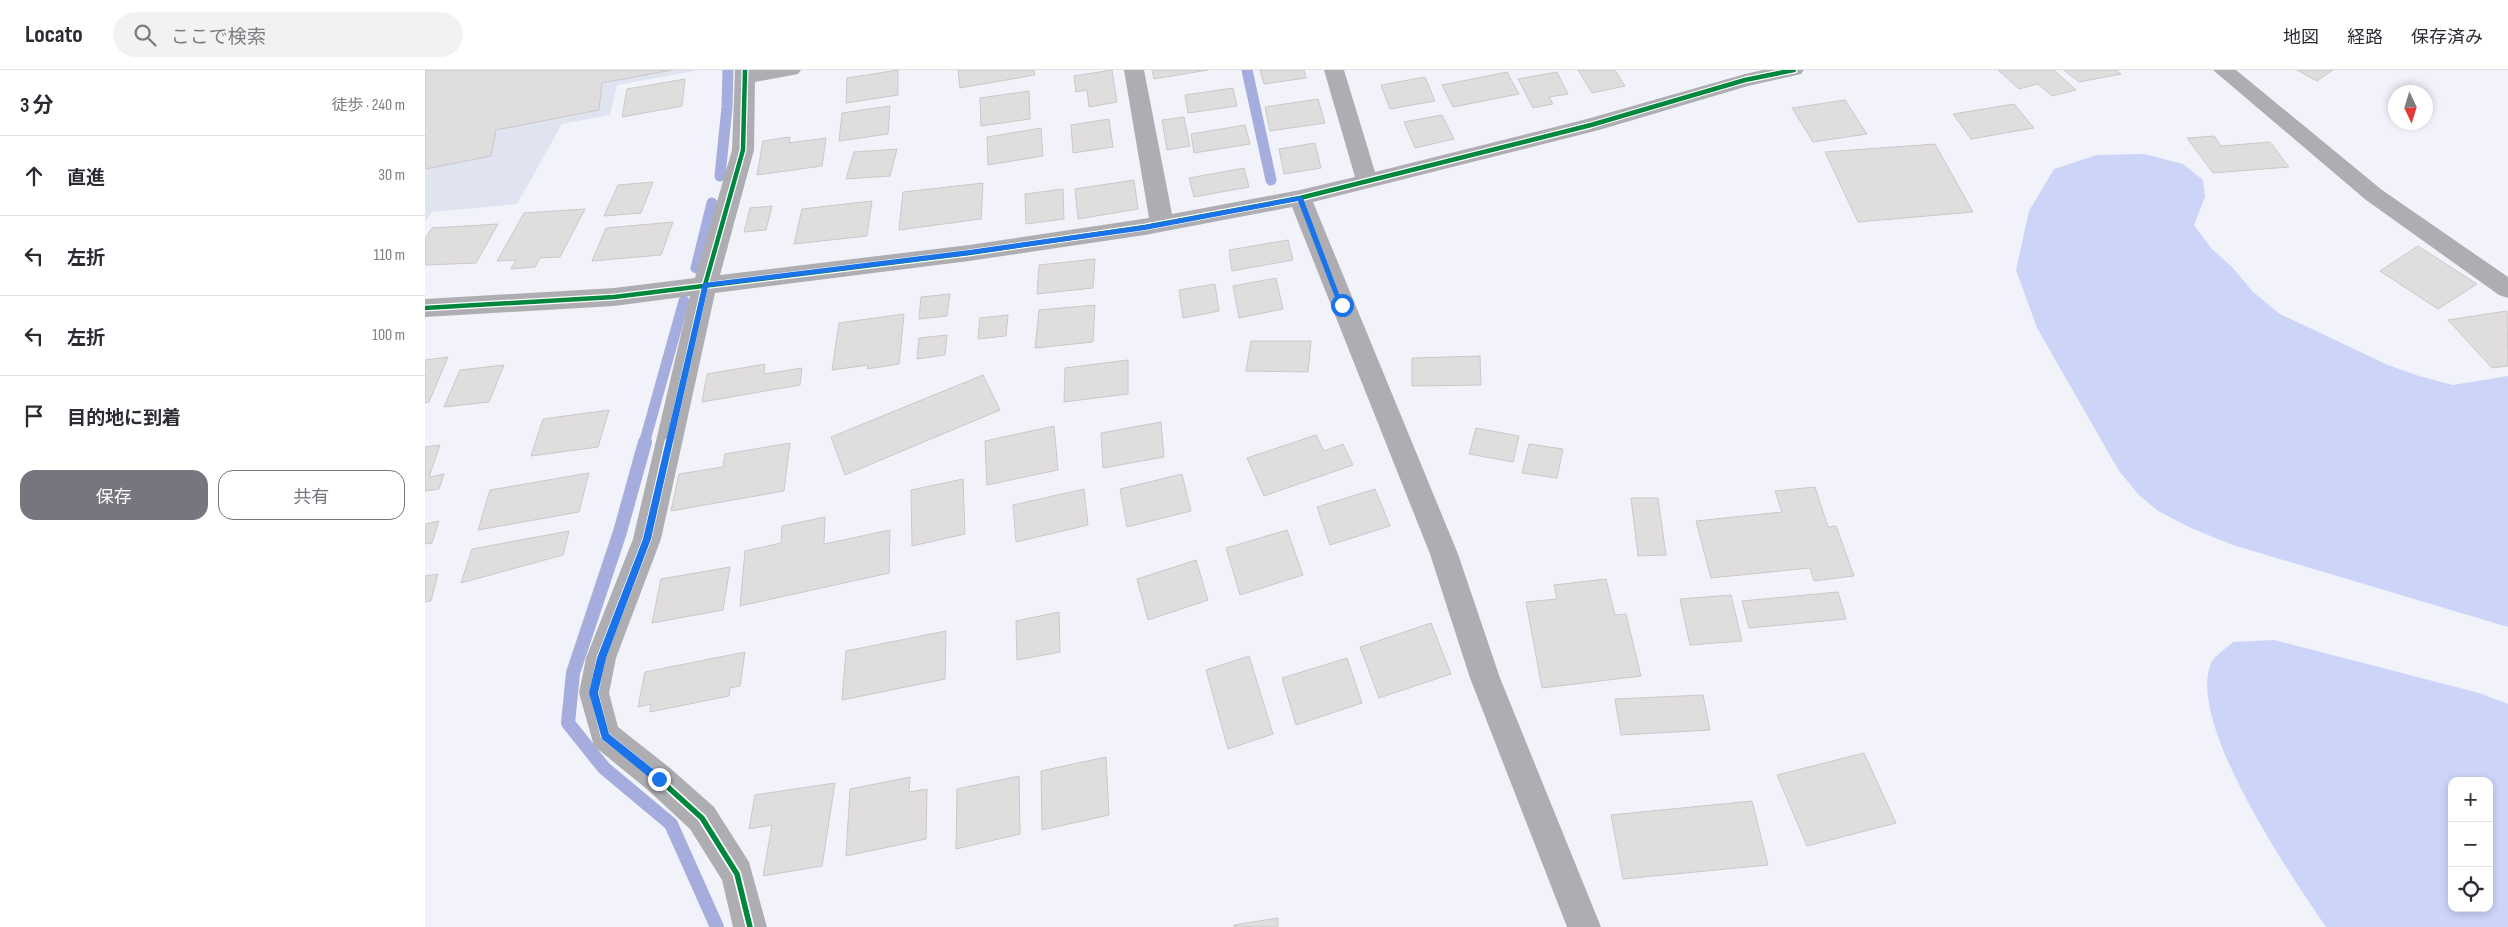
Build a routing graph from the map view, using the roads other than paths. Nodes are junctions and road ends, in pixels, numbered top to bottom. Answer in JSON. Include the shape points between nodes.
{"nodes":[{"id":1,"x":791,"y":70,"type":"edge"},
{"id":2,"x":1134,"y":70,"type":"edge"},
{"id":3,"x":1335,"y":70,"type":"edge"},
{"id":4,"x":1794,"y":70,"type":"edge"},
{"id":5,"x":2223,"y":70,"type":"edge"},
{"id":6,"x":745,"y":74,"type":"edge"},
{"id":7,"x":1742,"y":75,"type":"edge"},
{"id":8,"x":1367,"y":181,"type":"junction"},
{"id":9,"x":1300,"y":198,"type":"junction"},
{"id":10,"x":1162,"y":224,"type":"junction"},
{"id":11,"x":705,"y":285,"type":"junction"},
{"id":12,"x":2508,"y":289,"type":"edge"},
{"id":13,"x":425,"y":308,"type":"edge"},
{"id":14,"x":751,"y":927,"type":"edge"},
{"id":15,"x":1584,"y":927,"type":"edge"}],
"edges":[{"from":1,"to":6,"type":"street"},
{"from":2,"to":10,"type":"street"},
{"from":3,"to":8,"type":"street"},
{"from":4,"to":7,"type":"street"},
{"from":5,"to":12,"type":"street","via":[[2374,195]]},
{"from":6,"to":11,"type":"street","via":[[743,150]]},
{"from":7,"to":8,"type":"street","via":[[1591,124]]},
{"from":8,"to":9,"type":"street"},
{"from":9,"to":10,"type":"street"},
{"from":9,"to":15,"type":"street","via":[[1444,554],[1485,678]]},
{"from":10,"to":11,"type":"street","via":[[969,253]]},
{"from":11,"to":13,"type":"street","via":[[614,297]]},
{"from":11,"to":14,"type":"street","via":[[647,539],[601,658],[594,693],[605,736],[702,818],[737,874]]}]}
